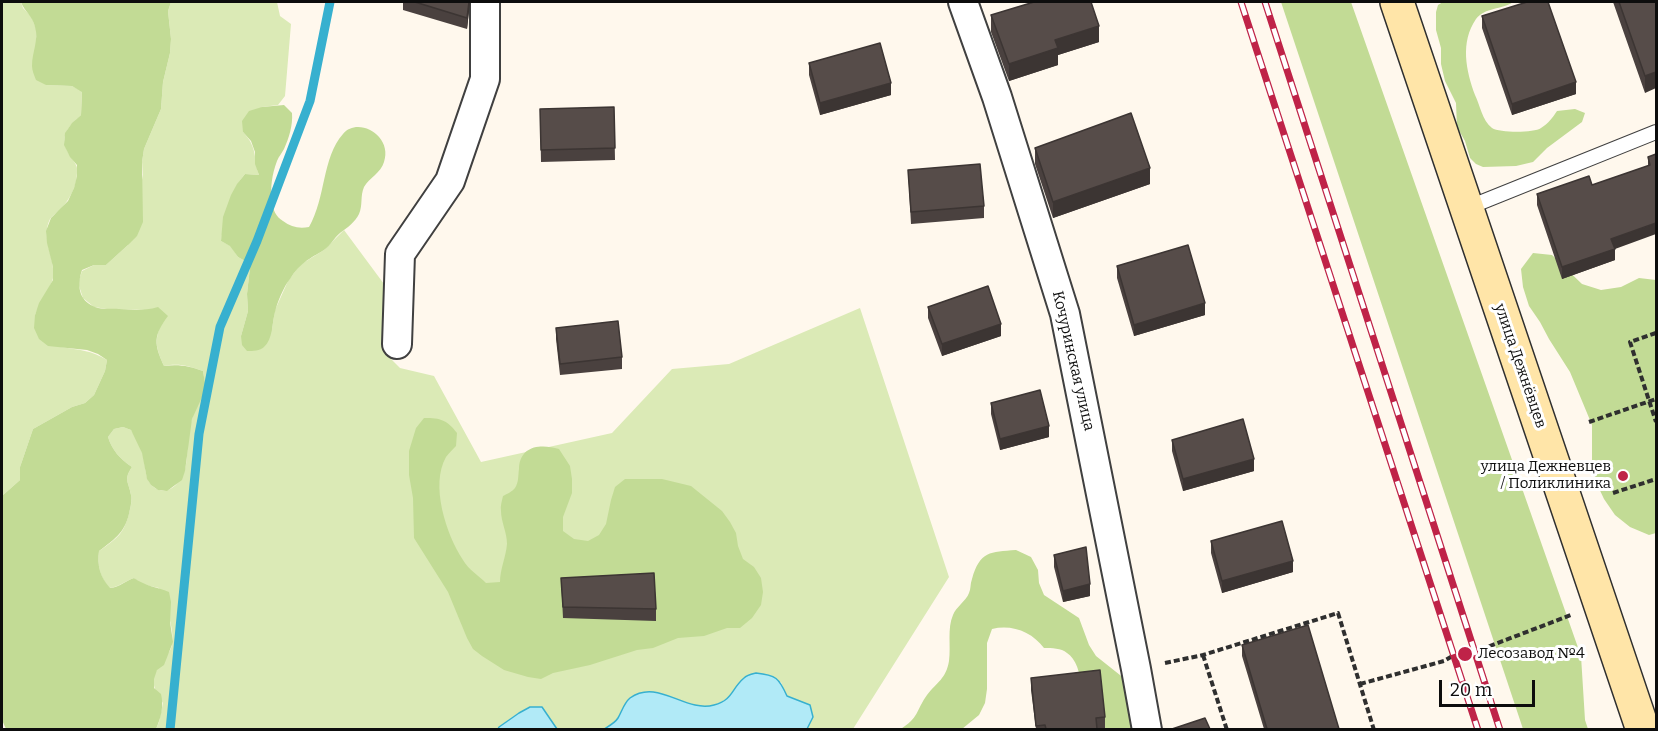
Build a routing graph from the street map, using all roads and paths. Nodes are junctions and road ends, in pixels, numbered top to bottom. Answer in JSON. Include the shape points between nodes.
{"nodes":[{"id":1,"x":485,"y":2,"type":"edge"},
{"id":2,"x":963,"y":2,"type":"edge"},
{"id":3,"x":1397,"y":2,"type":"edge"},
{"id":4,"x":1656,"y":132,"type":"edge"},
{"id":5,"x":1467,"y":208,"type":"junction"},
{"id":6,"x":1656,"y":333,"type":"edge"},
{"id":7,"x":398,"y":344,"type":"dead end"},
{"id":8,"x":1656,"y":399,"type":"edge"},
{"id":9,"x":1650,"y":401,"type":"junction"},
{"id":10,"x":1589,"y":422,"type":"dead end"},
{"id":11,"x":1656,"y":422,"type":"edge"},
{"id":12,"x":1656,"y":479,"type":"edge"},
{"id":13,"x":1613,"y":493,"type":"dead end"},
{"id":14,"x":1580,"y":612,"type":"dead end"},
{"id":15,"x":1203,"y":655,"type":"junction"},
{"id":16,"x":1136,"y":669,"type":"junction"},
{"id":17,"x":1360,"y":684,"type":"junction"},
{"id":18,"x":1147,"y":729,"type":"edge"},
{"id":19,"x":1227,"y":729,"type":"edge"},
{"id":20,"x":1374,"y":729,"type":"edge"},
{"id":21,"x":1643,"y":729,"type":"edge"}],
"edges":[{"from":1,"to":7,"type":"street","via":[[485,79],[450,181],[400,254]]},
{"from":2,"to":16,"type":"street","name":"Кочуринская улица","via":[[1065,314]]},
{"from":3,"to":5,"type":"main road","name":"улица Дежнёвцев"},
{"from":4,"to":5,"type":"lane"},
{"from":5,"to":21,"type":"main road","name":"улица Дежнёвцев"},
{"from":6,"to":9,"type":"path","via":[[1630,342]]},
{"from":8,"to":9,"type":"path"},
{"from":9,"to":10,"type":"path"},
{"from":9,"to":11,"type":"path"},
{"from":12,"to":13,"type":"path"},
{"from":14,"to":17,"type":"path","via":[[1482,649]]},
{"from":15,"to":16,"type":"path"},
{"from":15,"to":17,"type":"path","via":[[1338,613]]},
{"from":15,"to":19,"type":"path"},
{"from":16,"to":18,"type":"street","name":"Кочуринская улица"},
{"from":17,"to":20,"type":"path"}]}
